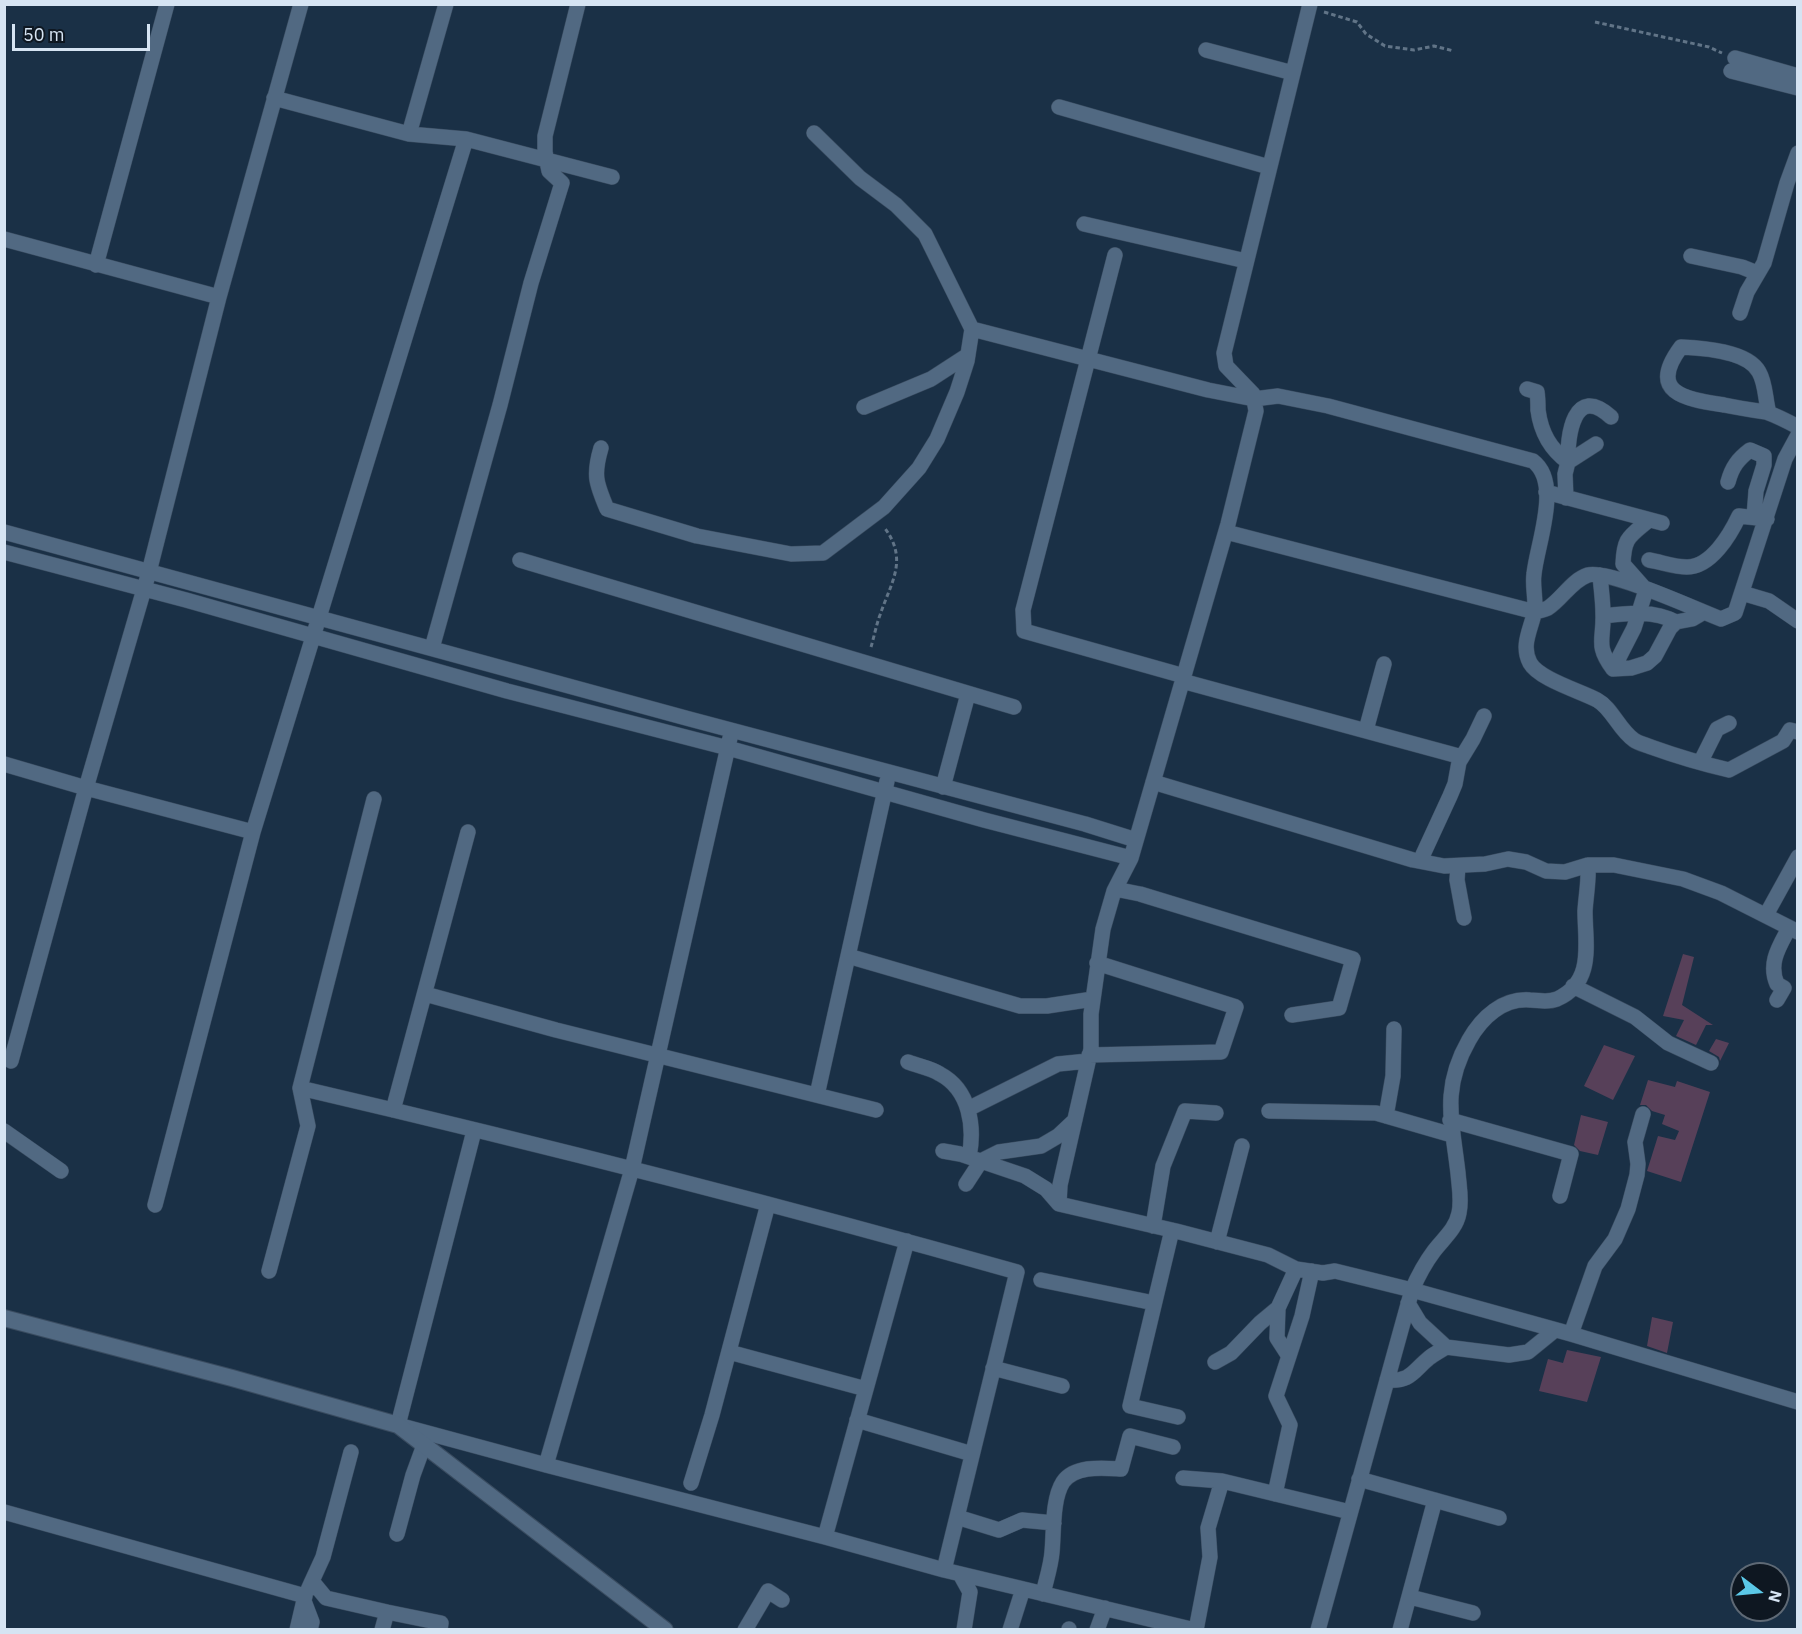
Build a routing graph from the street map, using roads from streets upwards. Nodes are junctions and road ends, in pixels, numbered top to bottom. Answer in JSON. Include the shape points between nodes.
{"nodes":[{"id":1,"x":167,"y":4,"type":"edge"},
{"id":2,"x":301,"y":4,"type":"edge"},
{"id":3,"x":446,"y":4,"type":"edge"},
{"id":4,"x":578,"y":4,"type":"edge"},
{"id":5,"x":1309,"y":9,"type":"edge"},
{"id":6,"x":1206,"y":50,"type":"dead end"},
{"id":7,"x":1293,"y":73,"type":"junction"},
{"id":8,"x":1797,"y":76,"type":"edge"},
{"id":9,"x":1797,"y":88,"type":"edge"},
{"id":10,"x":274,"y":98,"type":"junction"},
{"id":11,"x":1059,"y":107,"type":"dead end"},
{"id":12,"x":814,"y":133,"type":"dead end"},
{"id":13,"x":409,"y":134,"type":"junction"},
{"id":14,"x":466,"y":139,"type":"junction"},
{"id":15,"x":1797,"y":153,"type":"edge"},
{"id":16,"x":547,"y":160,"type":"junction"},
{"id":17,"x":1269,"y":166,"type":"junction"},
{"id":18,"x":612,"y":177,"type":"dead end"},
{"id":19,"x":1084,"y":224,"type":"dead end"},
{"id":20,"x":4,"y":239,"type":"edge"},
{"id":21,"x":1115,"y":255,"type":"dead end"},
{"id":22,"x":1691,"y":256,"type":"dead end"},
{"id":23,"x":1246,"y":261,"type":"junction"},
{"id":24,"x":96,"y":265,"type":"junction"},
{"id":25,"x":1757,"y":273,"type":"junction"},
{"id":26,"x":219,"y":297,"type":"junction"},
{"id":27,"x":1740,"y":313,"type":"dead end"},
{"id":28,"x":972,"y":329,"type":"junction"},
{"id":29,"x":968,"y":355,"type":"junction"},
{"id":30,"x":1089,"y":359,"type":"junction"},
{"id":31,"x":1527,"y":389,"type":"dead end"},
{"id":32,"x":1254,"y":399,"type":"junction"},
{"id":33,"x":864,"y":407,"type":"dead end"},
{"id":34,"x":1769,"y":413,"type":"junction"},
{"id":35,"x":1611,"y":417,"type":"dead end"},
{"id":36,"x":1797,"y":427,"type":"edge"},
{"id":37,"x":1797,"y":435,"type":"edge"},
{"id":38,"x":1596,"y":444,"type":"dead end"},
{"id":39,"x":601,"y":448,"type":"dead end"},
{"id":40,"x":1568,"y":462,"type":"junction"},
{"id":41,"x":1728,"y":482,"type":"dead end"},
{"id":42,"x":1546,"y":492,"type":"junction"},
{"id":43,"x":1566,"y":498,"type":"junction"},
{"id":44,"x":1760,"y":518,"type":"junction"},
{"id":45,"x":4,"y":532,"type":"edge"},
{"id":46,"x":1226,"y":532,"type":"junction"},
{"id":47,"x":4,"y":552,"type":"edge"},
{"id":48,"x":520,"y":560,"type":"dead end"},
{"id":49,"x":1649,"y":560,"type":"dead end"},
{"id":50,"x":149,"y":572,"type":"junction"},
{"id":51,"x":1600,"y":575,"type":"junction"},
{"id":52,"x":144,"y":590,"type":"junction"},
{"id":53,"x":1646,"y":590,"type":"junction"},
{"id":54,"x":1742,"y":593,"type":"junction"},
{"id":55,"x":1535,"y":612,"type":"junction"},
{"id":56,"x":1704,"y":612,"type":"junction"},
{"id":57,"x":1639,"y":613,"type":"junction"},
{"id":58,"x":1604,"y":616,"type":"junction"},
{"id":59,"x":318,"y":619,"type":"junction"},
{"id":60,"x":1797,"y":621,"type":"edge"},
{"id":61,"x":1676,"y":622,"type":"junction"},
{"id":62,"x":312,"y":636,"type":"junction"},
{"id":63,"x":432,"y":648,"type":"junction"},
{"id":64,"x":1384,"y":663,"type":"dead end"},
{"id":65,"x":1613,"y":669,"type":"junction"},
{"id":66,"x":1183,"y":678,"type":"junction"},
{"id":67,"x":968,"y":694,"type":"junction"},
{"id":68,"x":1014,"y":707,"type":"dead end"},
{"id":69,"x":1484,"y":716,"type":"dead end"},
{"id":70,"x":1729,"y":723,"type":"dead end"},
{"id":71,"x":732,"y":730,"type":"junction"},
{"id":72,"x":1366,"y":730,"type":"junction"},
{"id":73,"x":1797,"y":732,"type":"edge"},
{"id":74,"x":728,"y":748,"type":"junction"},
{"id":75,"x":1462,"y":757,"type":"junction"},
{"id":76,"x":1701,"y":761,"type":"junction"},
{"id":77,"x":4,"y":764,"type":"edge"},
{"id":78,"x":889,"y":772,"type":"junction"},
{"id":79,"x":1153,"y":782,"type":"junction"},
{"id":80,"x":943,"y":787,"type":"junction"},
{"id":81,"x":86,"y":788,"type":"junction"},
{"id":82,"x":884,"y":791,"type":"junction"},
{"id":83,"x":374,"y":800,"type":"dead end"},
{"id":84,"x":253,"y":832,"type":"junction"},
{"id":85,"x":468,"y":832,"type":"dead end"},
{"id":86,"x":1136,"y":840,"type":"junction"},
{"id":87,"x":1797,"y":857,"type":"edge"},
{"id":88,"x":1131,"y":858,"type":"junction"},
{"id":89,"x":1420,"y":861,"type":"junction"},
{"id":90,"x":1588,"y":865,"type":"junction"},
{"id":91,"x":1458,"y":866,"type":"junction"},
{"id":92,"x":1115,"y":889,"type":"junction"},
{"id":93,"x":1766,"y":915,"type":"junction"},
{"id":94,"x":1464,"y":918,"type":"dead end"},
{"id":95,"x":1793,"y":930,"type":"edge"},
{"id":96,"x":848,"y":956,"type":"junction"},
{"id":97,"x":1097,"y":963,"type":"junction"},
{"id":98,"x":1573,"y":986,"type":"junction"},
{"id":99,"x":425,"y":993,"type":"junction"},
{"id":100,"x":1093,"y":999,"type":"junction"},
{"id":101,"x":1777,"y":999,"type":"dead end"},
{"id":102,"x":1292,"y":1015,"type":"dead end"},
{"id":103,"x":1394,"y":1029,"type":"dead end"},
{"id":104,"x":657,"y":1056,"type":"junction"},
{"id":105,"x":1089,"y":1058,"type":"junction"},
{"id":106,"x":11,"y":1061,"type":"dead end"},
{"id":107,"x":908,"y":1062,"type":"dead end"},
{"id":108,"x":1711,"y":1063,"type":"dead end"},
{"id":109,"x":300,"y":1088,"type":"junction"},
{"id":110,"x":817,"y":1095,"type":"junction"},
{"id":111,"x":969,"y":1109,"type":"junction"},
{"id":112,"x":393,"y":1110,"type":"junction"},
{"id":113,"x":876,"y":1110,"type":"dead end"},
{"id":114,"x":1269,"y":1111,"type":"dead end"},
{"id":115,"x":1216,"y":1113,"type":"dead end"},
{"id":116,"x":1643,"y":1114,"type":"dead end"},
{"id":117,"x":1386,"y":1116,"type":"junction"},
{"id":118,"x":1075,"y":1120,"type":"junction"},
{"id":119,"x":1451,"y":1128,"type":"junction"},
{"id":120,"x":4,"y":1131,"type":"edge"},
{"id":121,"x":474,"y":1131,"type":"junction"},
{"id":122,"x":1242,"y":1146,"type":"dead end"},
{"id":123,"x":943,"y":1151,"type":"dead end"},
{"id":124,"x":975,"y":1159,"type":"junction"},
{"id":125,"x":632,"y":1169,"type":"junction"},
{"id":126,"x":61,"y":1171,"type":"dead end"},
{"id":127,"x":966,"y":1184,"type":"dead end"},
{"id":128,"x":1560,"y":1196,"type":"dead end"},
{"id":129,"x":768,"y":1204,"type":"junction"},
{"id":130,"x":1059,"y":1204,"type":"junction"},
{"id":131,"x":155,"y":1205,"type":"dead end"},
{"id":132,"x":1154,"y":1226,"type":"junction"},
{"id":133,"x":1172,"y":1230,"type":"junction"},
{"id":134,"x":907,"y":1241,"type":"junction"},
{"id":135,"x":1217,"y":1242,"type":"junction"},
{"id":136,"x":1296,"y":1269,"type":"junction"},
{"id":137,"x":269,"y":1271,"type":"dead end"},
{"id":138,"x":1312,"y":1271,"type":"junction"},
{"id":139,"x":1041,"y":1280,"type":"dead end"},
{"id":140,"x":1410,"y":1297,"type":"junction"},
{"id":141,"x":1154,"y":1303,"type":"junction"},
{"id":142,"x":1278,"y":1308,"type":"junction"},
{"id":143,"x":4,"y":1318,"type":"edge"},
{"id":144,"x":1555,"y":1330,"type":"junction"},
{"id":145,"x":1571,"y":1334,"type":"junction"},
{"id":146,"x":1446,"y":1347,"type":"junction"},
{"id":147,"x":729,"y":1352,"type":"junction"},
{"id":148,"x":1288,"y":1355,"type":"junction"},
{"id":149,"x":1215,"y":1362,"type":"dead end"},
{"id":150,"x":993,"y":1368,"type":"junction"},
{"id":151,"x":1387,"y":1380,"type":"junction"},
{"id":152,"x":1062,"y":1386,"type":"dead end"},
{"id":153,"x":866,"y":1389,"type":"junction"},
{"id":154,"x":1797,"y":1402,"type":"edge"},
{"id":155,"x":1178,"y":1417,"type":"dead end"},
{"id":156,"x":857,"y":1420,"type":"junction"},
{"id":157,"x":398,"y":1425,"type":"junction"},
{"id":158,"x":424,"y":1445,"type":"junction"},
{"id":159,"x":1173,"y":1447,"type":"dead end"},
{"id":160,"x":351,"y":1452,"type":"dead end"},
{"id":161,"x":972,"y":1454,"type":"junction"},
{"id":162,"x":546,"y":1466,"type":"junction"},
{"id":163,"x":1183,"y":1478,"type":"dead end"},
{"id":164,"x":1202,"y":1479,"type":"junction"},
{"id":165,"x":1359,"y":1479,"type":"junction"},
{"id":166,"x":1222,"y":1481,"type":"junction"},
{"id":167,"x":691,"y":1483,"type":"dead end"},
{"id":168,"x":1275,"y":1494,"type":"junction"},
{"id":169,"x":1435,"y":1500,"type":"junction"},
{"id":170,"x":1215,"y":1506,"type":"junction"},
{"id":171,"x":4,"y":1512,"type":"edge"},
{"id":172,"x":1350,"y":1512,"type":"junction"},
{"id":173,"x":957,"y":1517,"type":"junction"},
{"id":174,"x":1499,"y":1518,"type":"dead end"},
{"id":175,"x":1054,"y":1523,"type":"junction"},
{"id":176,"x":397,"y":1534,"type":"dead end"},
{"id":177,"x":825,"y":1537,"type":"junction"},
{"id":178,"x":944,"y":1570,"type":"junction"},
{"id":179,"x":960,"y":1574,"type":"junction"},
{"id":180,"x":312,"y":1581,"type":"junction"},
{"id":181,"x":1023,"y":1589,"type":"junction"},
{"id":182,"x":1043,"y":1594,"type":"junction"},
{"id":183,"x":1410,"y":1597,"type":"junction"},
{"id":184,"x":304,"y":1598,"type":"junction"},
{"id":185,"x":782,"y":1600,"type":"dead end"},
{"id":186,"x":1105,"y":1608,"type":"junction"},
{"id":187,"x":387,"y":1612,"type":"junction"},
{"id":188,"x":1473,"y":1613,"type":"dead end"},
{"id":189,"x":297,"y":1629,"type":"edge"},
{"id":190,"x":310,"y":1629,"type":"edge"},
{"id":191,"x":382,"y":1629,"type":"edge"},
{"id":192,"x":440,"y":1629,"type":"edge"},
{"id":193,"x":665,"y":1629,"type":"edge"},
{"id":194,"x":745,"y":1629,"type":"edge"},
{"id":195,"x":964,"y":1629,"type":"edge"},
{"id":196,"x":1010,"y":1629,"type":"edge"},
{"id":197,"x":1097,"y":1629,"type":"edge"},
{"id":198,"x":1195,"y":1629,"type":"edge"},
{"id":199,"x":1318,"y":1629,"type":"edge"},
{"id":200,"x":1400,"y":1629,"type":"edge"}],
"edges":[{"from":1,"to":24,"type":"street"},
{"from":2,"to":10,"type":"street"},
{"from":3,"to":13,"type":"street"},
{"from":4,"to":16,"type":"street","via":[[547,121]]},
{"from":5,"to":7,"type":"street"},
{"from":6,"to":7,"type":"street"},
{"from":7,"to":17,"type":"street"},
{"from":8,"to":9,"type":"street","via":[[1733,64]]},
{"from":10,"to":13,"type":"street"},
{"from":10,"to":26,"type":"street"},
{"from":11,"to":17,"type":"street"},
{"from":12,"to":28,"type":"street","via":[[925,234]]},
{"from":13,"to":14,"type":"street"},
{"from":14,"to":16,"type":"street"},
{"from":14,"to":59,"type":"street"},
{"from":15,"to":25,"type":"street","via":[[1764,263]]},
{"from":16,"to":18,"type":"street"},
{"from":16,"to":63,"type":"street","via":[[549,171],[562,183],[531,282]]},
{"from":17,"to":23,"type":"street"},
{"from":19,"to":23,"type":"street"},
{"from":20,"to":24,"type":"street"},
{"from":21,"to":30,"type":"street"},
{"from":22,"to":25,"type":"street"},
{"from":23,"to":32,"type":"street","via":[[1224,353],[1226,366]]},
{"from":24,"to":26,"type":"street"},
{"from":25,"to":27,"type":"street"},
{"from":26,"to":50,"type":"street"},
{"from":28,"to":29,"type":"street"},
{"from":28,"to":30,"type":"street"},
{"from":29,"to":33,"type":"street","via":[[931,379]]},
{"from":29,"to":39,"type":"street","via":[[937,439],[919,468],[884,507],[823,553],[791,554],[698,536],[607,509],[597,486],[596,466]]},
{"from":30,"to":32,"type":"street"},
{"from":30,"to":66,"type":"street","via":[[1023,610],[1024,631]]},
{"from":31,"to":40,"type":"street","via":[[1537,392],[1547,441]]},
{"from":32,"to":42,"type":"street","via":[[1278,396],[1328,406],[1523,457],[1539,466]]},
{"from":32,"to":46,"type":"street","via":[[1256,411]]},
{"from":34,"to":34,"type":"street","via":[[1680,396],[1669,384],[1671,361],[1681,347],[1704,348],[1749,360],[1759,371]]},
{"from":34,"to":36,"type":"street"},
{"from":35,"to":40,"type":"street","via":[[1593,405],[1581,408],[1568,441]]},
{"from":37,"to":44,"type":"street"},
{"from":38,"to":40,"type":"street"},
{"from":40,"to":43,"type":"street"},
{"from":41,"to":44,"type":"street","via":[[1740,457],[1750,450],[1764,456],[1756,491]]},
{"from":42,"to":43,"type":"street"},
{"from":42,"to":55,"type":"street","via":[[1547,511],[1533,576]]},
{"from":43,"to":53,"type":"street","via":[[1656,522],[1626,540],[1623,556],[1623,564]]},
{"from":44,"to":49,"type":"street","via":[[1739,516],[1732,531],[1701,565],[1685,567]]},
{"from":44,"to":54,"type":"street"},
{"from":45,"to":50,"type":"street"},
{"from":46,"to":55,"type":"street"},
{"from":46,"to":66,"type":"street"},
{"from":47,"to":52,"type":"street"},
{"from":48,"to":67,"type":"street"},
{"from":50,"to":52,"type":"street"},
{"from":50,"to":59,"type":"street"},
{"from":51,"to":53,"type":"street"},
{"from":51,"to":55,"type":"street","via":[[1588,576],[1548,608]]},
{"from":51,"to":58,"type":"street"},
{"from":52,"to":62,"type":"street"},
{"from":52,"to":81,"type":"street"},
{"from":53,"to":56,"type":"street"},
{"from":53,"to":57,"type":"street"},
{"from":54,"to":56,"type":"street","via":[[1735,613],[1727,618]]},
{"from":54,"to":60,"type":"street","via":[[1769,601]]},
{"from":55,"to":76,"type":"street","via":[[1526,640],[1531,664],[1548,677],[1598,701],[1634,740]]},
{"from":56,"to":61,"type":"street"},
{"from":57,"to":58,"type":"street"},
{"from":57,"to":61,"type":"street","via":[[1663,615]]},
{"from":57,"to":65,"type":"street"},
{"from":58,"to":65,"type":"street","via":[[1603,656]]},
{"from":59,"to":62,"type":"street"},
{"from":59,"to":63,"type":"street"},
{"from":61,"to":65,"type":"street","via":[[1647,663]]},
{"from":62,"to":74,"type":"street"},
{"from":62,"to":84,"type":"street"},
{"from":63,"to":71,"type":"street"},
{"from":64,"to":72,"type":"street"},
{"from":66,"to":72,"type":"street"},
{"from":66,"to":79,"type":"street"},
{"from":67,"to":68,"type":"street"},
{"from":67,"to":80,"type":"street"},
{"from":69,"to":75,"type":"street"},
{"from":70,"to":76,"type":"street","via":[[1717,729]]},
{"from":71,"to":74,"type":"street"},
{"from":71,"to":78,"type":"street"},
{"from":72,"to":75,"type":"street"},
{"from":73,"to":76,"type":"street","via":[[1790,730],[1783,741],[1729,770]]},
{"from":74,"to":82,"type":"street"},
{"from":74,"to":104,"type":"street"},
{"from":75,"to":89,"type":"street","via":[[1450,796]]},
{"from":77,"to":81,"type":"street"},
{"from":78,"to":80,"type":"street"},
{"from":78,"to":82,"type":"street"},
{"from":79,"to":86,"type":"street"},
{"from":79,"to":89,"type":"street"},
{"from":80,"to":86,"type":"street"},
{"from":81,"to":84,"type":"street"},
{"from":81,"to":106,"type":"street"},
{"from":82,"to":88,"type":"street"},
{"from":82,"to":96,"type":"street"},
{"from":83,"to":109,"type":"street"},
{"from":84,"to":131,"type":"street"},
{"from":85,"to":99,"type":"street"},
{"from":86,"to":88,"type":"street"},
{"from":87,"to":93,"type":"street"},
{"from":88,"to":92,"type":"street"},
{"from":89,"to":91,"type":"street"},
{"from":90,"to":91,"type":"street","via":[[1565,872],[1546,871],[1508,859]]},
{"from":90,"to":93,"type":"street","via":[[1614,865],[1683,879]]},
{"from":90,"to":98,"type":"street","via":[[1586,958]]},
{"from":91,"to":94,"type":"street"},
{"from":92,"to":97,"type":"street","via":[[1102,929]]},
{"from":92,"to":102,"type":"street","via":[[1353,958],[1339,1008]]},
{"from":93,"to":95,"type":"street"},
{"from":95,"to":101,"type":"street","via":[[1773,961],[1777,984],[1784,988]]},
{"from":96,"to":100,"type":"street","via":[[1020,1006]]},
{"from":96,"to":110,"type":"street"},
{"from":97,"to":100,"type":"street"},
{"from":97,"to":105,"type":"street","via":[[1236,1007],[1221,1052]]},
{"from":98,"to":108,"type":"street","via":[[1635,1017],[1668,1043]]},
{"from":98,"to":119,"type":"street","via":[[1557,999],[1505,1003],[1485,1020],[1470,1038],[1453,1081]]},
{"from":99,"to":104,"type":"street"},
{"from":99,"to":112,"type":"street"},
{"from":100,"to":105,"type":"street"},
{"from":103,"to":117,"type":"street","via":[[1393,1076]]},
{"from":104,"to":110,"type":"street"},
{"from":104,"to":125,"type":"street"},
{"from":105,"to":111,"type":"street","via":[[1058,1064]]},
{"from":105,"to":118,"type":"street"},
{"from":107,"to":111,"type":"street","via":[[941,1074]]},
{"from":109,"to":112,"type":"street"},
{"from":109,"to":137,"type":"street","via":[[308,1126]]},
{"from":110,"to":113,"type":"street"},
{"from":111,"to":124,"type":"street"},
{"from":112,"to":121,"type":"street"},
{"from":114,"to":117,"type":"street"},
{"from":115,"to":132,"type":"street","via":[[1185,1111],[1163,1166]]},
{"from":116,"to":145,"type":"street","via":[[1635,1142],[1637,1175],[1628,1209],[1616,1239],[1596,1266]]},
{"from":117,"to":119,"type":"street"},
{"from":118,"to":124,"type":"street","via":[[1041,1146]]},
{"from":118,"to":130,"type":"street"},
{"from":119,"to":128,"type":"street","via":[[1571,1154]]},
{"from":119,"to":140,"type":"street","via":[[1461,1201],[1459,1214],[1456,1224],[1420,1272]]},
{"from":120,"to":126,"type":"street"},
{"from":121,"to":125,"type":"street"},
{"from":121,"to":157,"type":"street"},
{"from":122,"to":135,"type":"street"},
{"from":123,"to":124,"type":"street"},
{"from":124,"to":127,"type":"street"},
{"from":124,"to":130,"type":"street","via":[[1025,1176],[1046,1189]]},
{"from":125,"to":129,"type":"street"},
{"from":125,"to":162,"type":"street"},
{"from":129,"to":134,"type":"street"},
{"from":129,"to":147,"type":"street"},
{"from":130,"to":132,"type":"street"},
{"from":132,"to":133,"type":"street"},
{"from":133,"to":135,"type":"street"},
{"from":133,"to":141,"type":"street"},
{"from":134,"to":150,"type":"street","via":[[1017,1272]]},
{"from":134,"to":153,"type":"street"},
{"from":135,"to":136,"type":"street","via":[[1268,1255]]},
{"from":136,"to":138,"type":"street"},
{"from":136,"to":142,"type":"street"},
{"from":138,"to":140,"type":"street","via":[[1335,1271]]},
{"from":138,"to":148,"type":"street"},
{"from":139,"to":141,"type":"street"},
{"from":140,"to":144,"type":"street"},
{"from":140,"to":146,"type":"street","via":[[1420,1323]]},
{"from":140,"to":151,"type":"street"},
{"from":141,"to":155,"type":"street","via":[[1130,1406]]},
{"from":142,"to":148,"type":"street","via":[[1277,1338]]},
{"from":142,"to":149,"type":"street","via":[[1231,1353]]},
{"from":143,"to":157,"type":"street"},
{"from":144,"to":145,"type":"street"},
{"from":144,"to":146,"type":"street","via":[[1528,1352],[1509,1355]]},
{"from":145,"to":154,"type":"street"},
{"from":146,"to":151,"type":"street","via":[[1411,1376]]},
{"from":147,"to":153,"type":"street"},
{"from":147,"to":167,"type":"street"},
{"from":148,"to":168,"type":"street","via":[[1276,1396],[1290,1425]]},
{"from":150,"to":152,"type":"street"},
{"from":150,"to":161,"type":"street"},
{"from":151,"to":165,"type":"street"},
{"from":153,"to":156,"type":"street"},
{"from":156,"to":161,"type":"street"},
{"from":156,"to":177,"type":"street"},
{"from":157,"to":158,"type":"street"},
{"from":157,"to":162,"type":"street"},
{"from":158,"to":176,"type":"street"},
{"from":158,"to":193,"type":"street"},
{"from":159,"to":175,"type":"street","via":[[1130,1437],[1120,1469],[1080,1471],[1064,1481]]},
{"from":160,"to":180,"type":"street","via":[[323,1557]]},
{"from":161,"to":173,"type":"street"},
{"from":162,"to":177,"type":"street"},
{"from":163,"to":164,"type":"street"},
{"from":164,"to":166,"type":"street"},
{"from":164,"to":170,"type":"street"},
{"from":165,"to":169,"type":"street"},
{"from":165,"to":172,"type":"street"},
{"from":166,"to":168,"type":"street"},
{"from":166,"to":170,"type":"street"},
{"from":168,"to":172,"type":"street"},
{"from":169,"to":174,"type":"street"},
{"from":169,"to":183,"type":"street"},
{"from":170,"to":198,"type":"street","via":[[1209,1528],[1210,1557]]},
{"from":171,"to":184,"type":"street"},
{"from":172,"to":199,"type":"street"},
{"from":173,"to":175,"type":"street","via":[[999,1530],[1022,1520]]},
{"from":173,"to":178,"type":"street"},
{"from":175,"to":182,"type":"street"},
{"from":177,"to":178,"type":"street"},
{"from":178,"to":179,"type":"street"},
{"from":179,"to":181,"type":"street"},
{"from":179,"to":195,"type":"street","via":[[970,1592]]},
{"from":180,"to":184,"type":"street"},
{"from":180,"to":187,"type":"street","via":[[326,1598]]},
{"from":181,"to":182,"type":"street"},
{"from":181,"to":196,"type":"street"},
{"from":182,"to":186,"type":"street"},
{"from":183,"to":188,"type":"street"},
{"from":183,"to":200,"type":"street"},
{"from":184,"to":189,"type":"street"},
{"from":184,"to":190,"type":"street","via":[[312,1622]]},
{"from":185,"to":194,"type":"street","via":[[768,1591]]},
{"from":186,"to":197,"type":"street"},
{"from":186,"to":198,"type":"street"},
{"from":187,"to":191,"type":"street"},
{"from":187,"to":192,"type":"street","via":[[441,1623]]}]}
